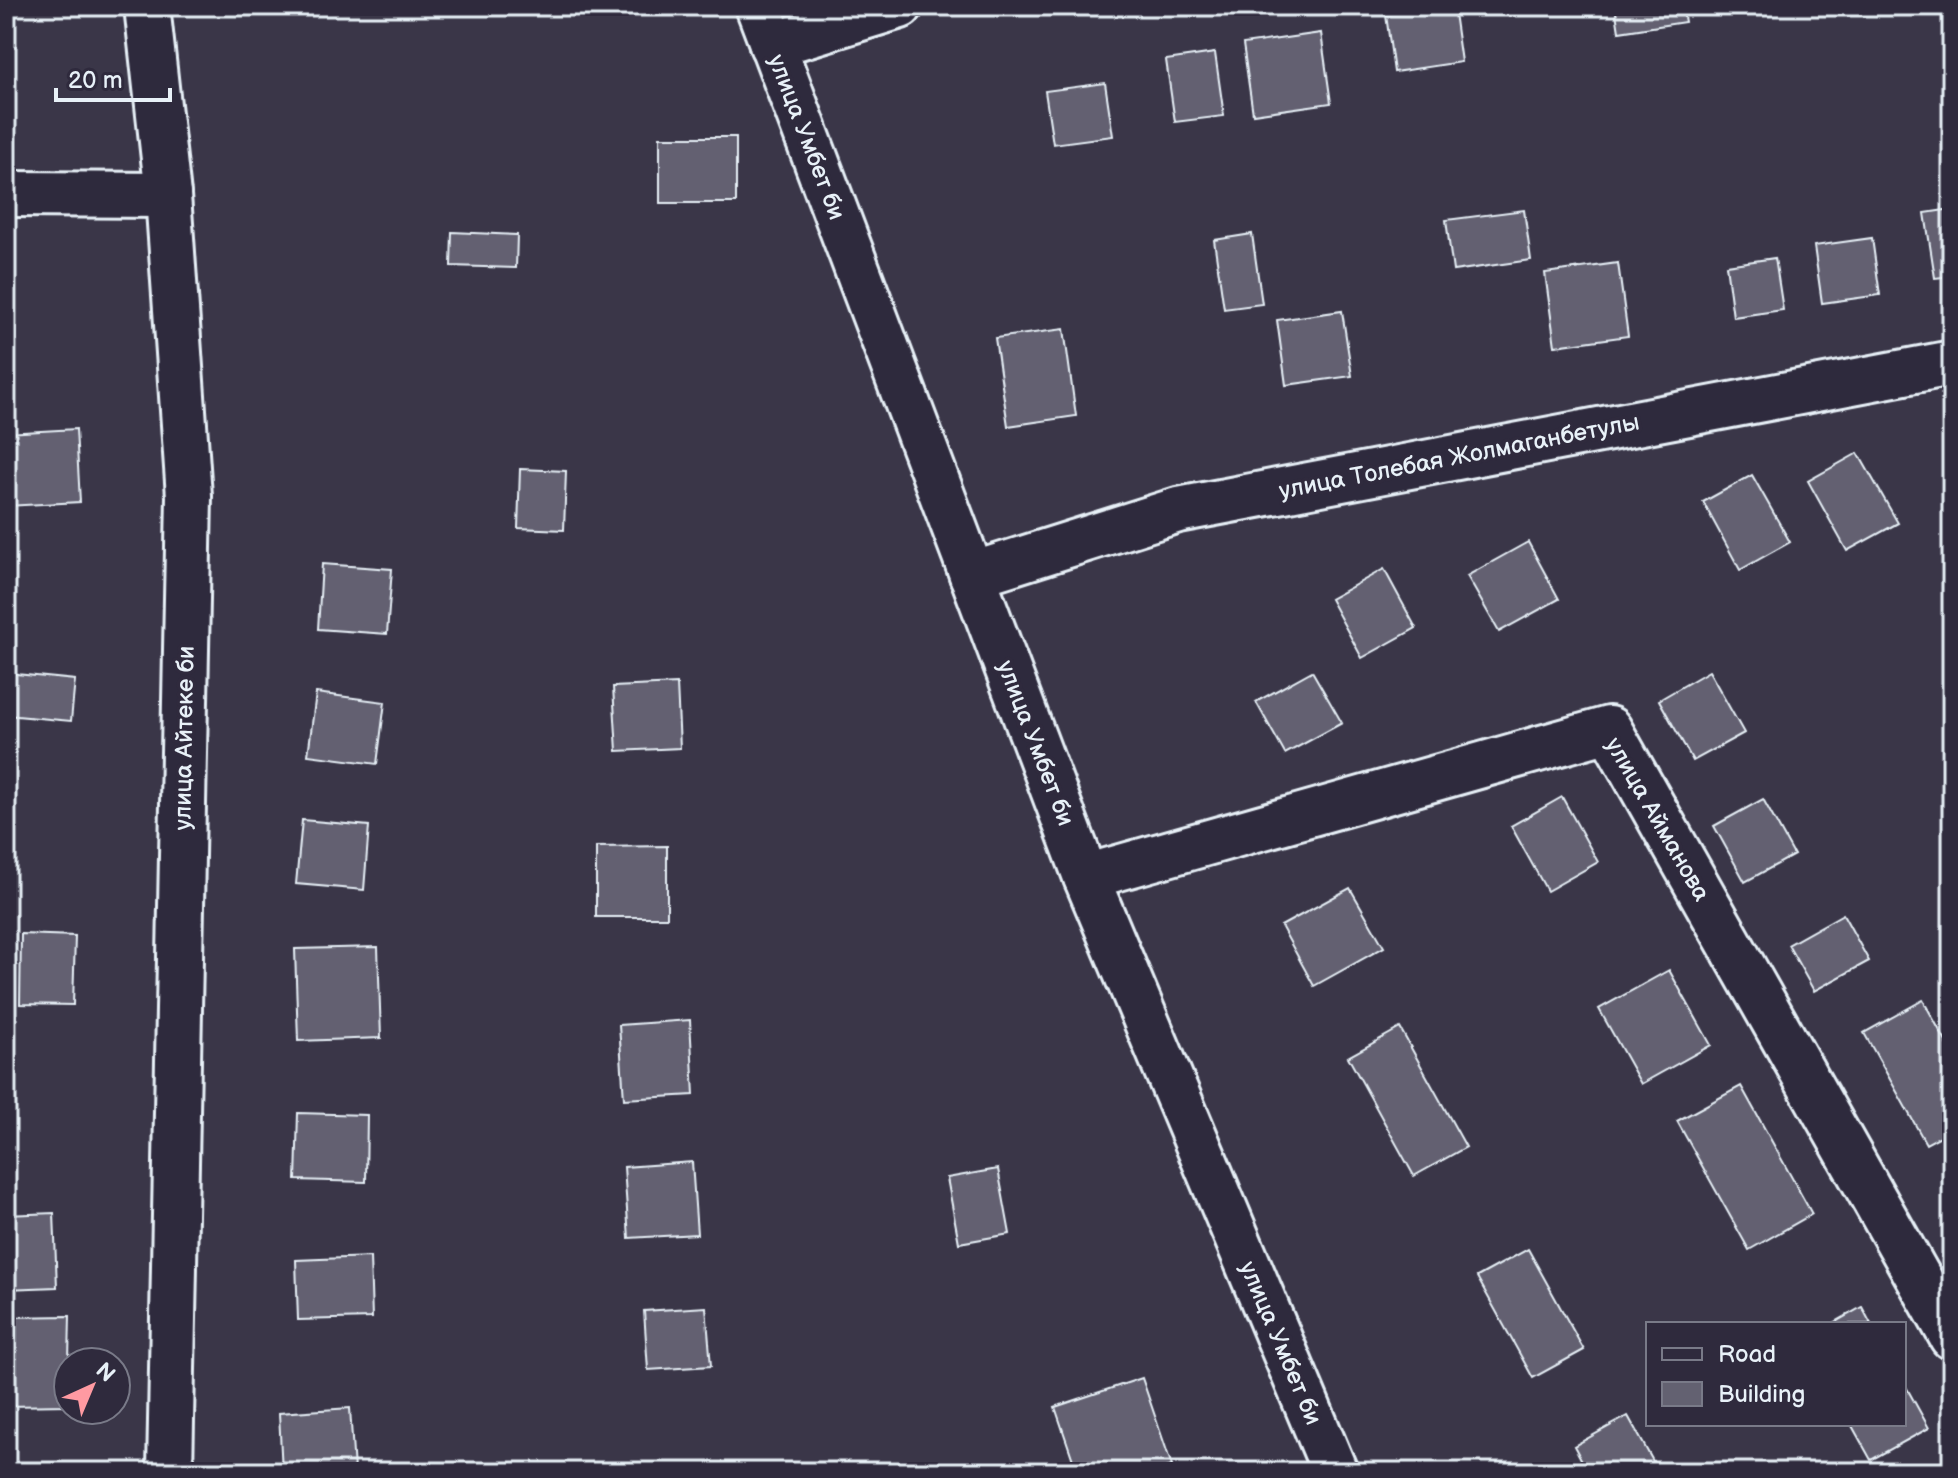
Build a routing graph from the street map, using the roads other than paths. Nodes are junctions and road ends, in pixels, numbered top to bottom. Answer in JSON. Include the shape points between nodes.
{"nodes":[{"id":1,"x":147,"y":6,"type":"edge"},
{"id":2,"x":900,"y":6,"type":"edge"},
{"id":3,"x":765,"y":26,"type":"edge"},
{"id":4,"x":6,"y":194,"type":"edge"},
{"id":5,"x":168,"y":195,"type":"junction"},
{"id":6,"x":1952,"y":363,"type":"edge"},
{"id":7,"x":972,"y":575,"type":"junction"},
{"id":8,"x":1086,"y":877,"type":"junction"},
{"id":9,"x":1952,"y":1337,"type":"edge"},
{"id":10,"x":170,"y":1472,"type":"edge"},
{"id":11,"x":1335,"y":1472,"type":"edge"}],
"edges":[{"from":1,"to":5,"type":"street","name":"улица Айтеке би"},
{"from":2,"to":3,"type":"street"},
{"from":3,"to":7,"type":"street","name":"улица Умбет би"},
{"from":4,"to":5,"type":"street"},
{"from":5,"to":10,"type":"street","name":"улица Айтеке би","via":[[189,496]]},
{"from":6,"to":7,"type":"street","name":"улица Толебая Жолмаганбетулы","via":[[1178,510]]},
{"from":7,"to":8,"type":"street","name":"улица Умбет би"},
{"from":8,"to":9,"type":"street","name":"улица Айманова","via":[[1609,729]]},
{"from":8,"to":11,"type":"street","name":"улица Умбет би"}]}
